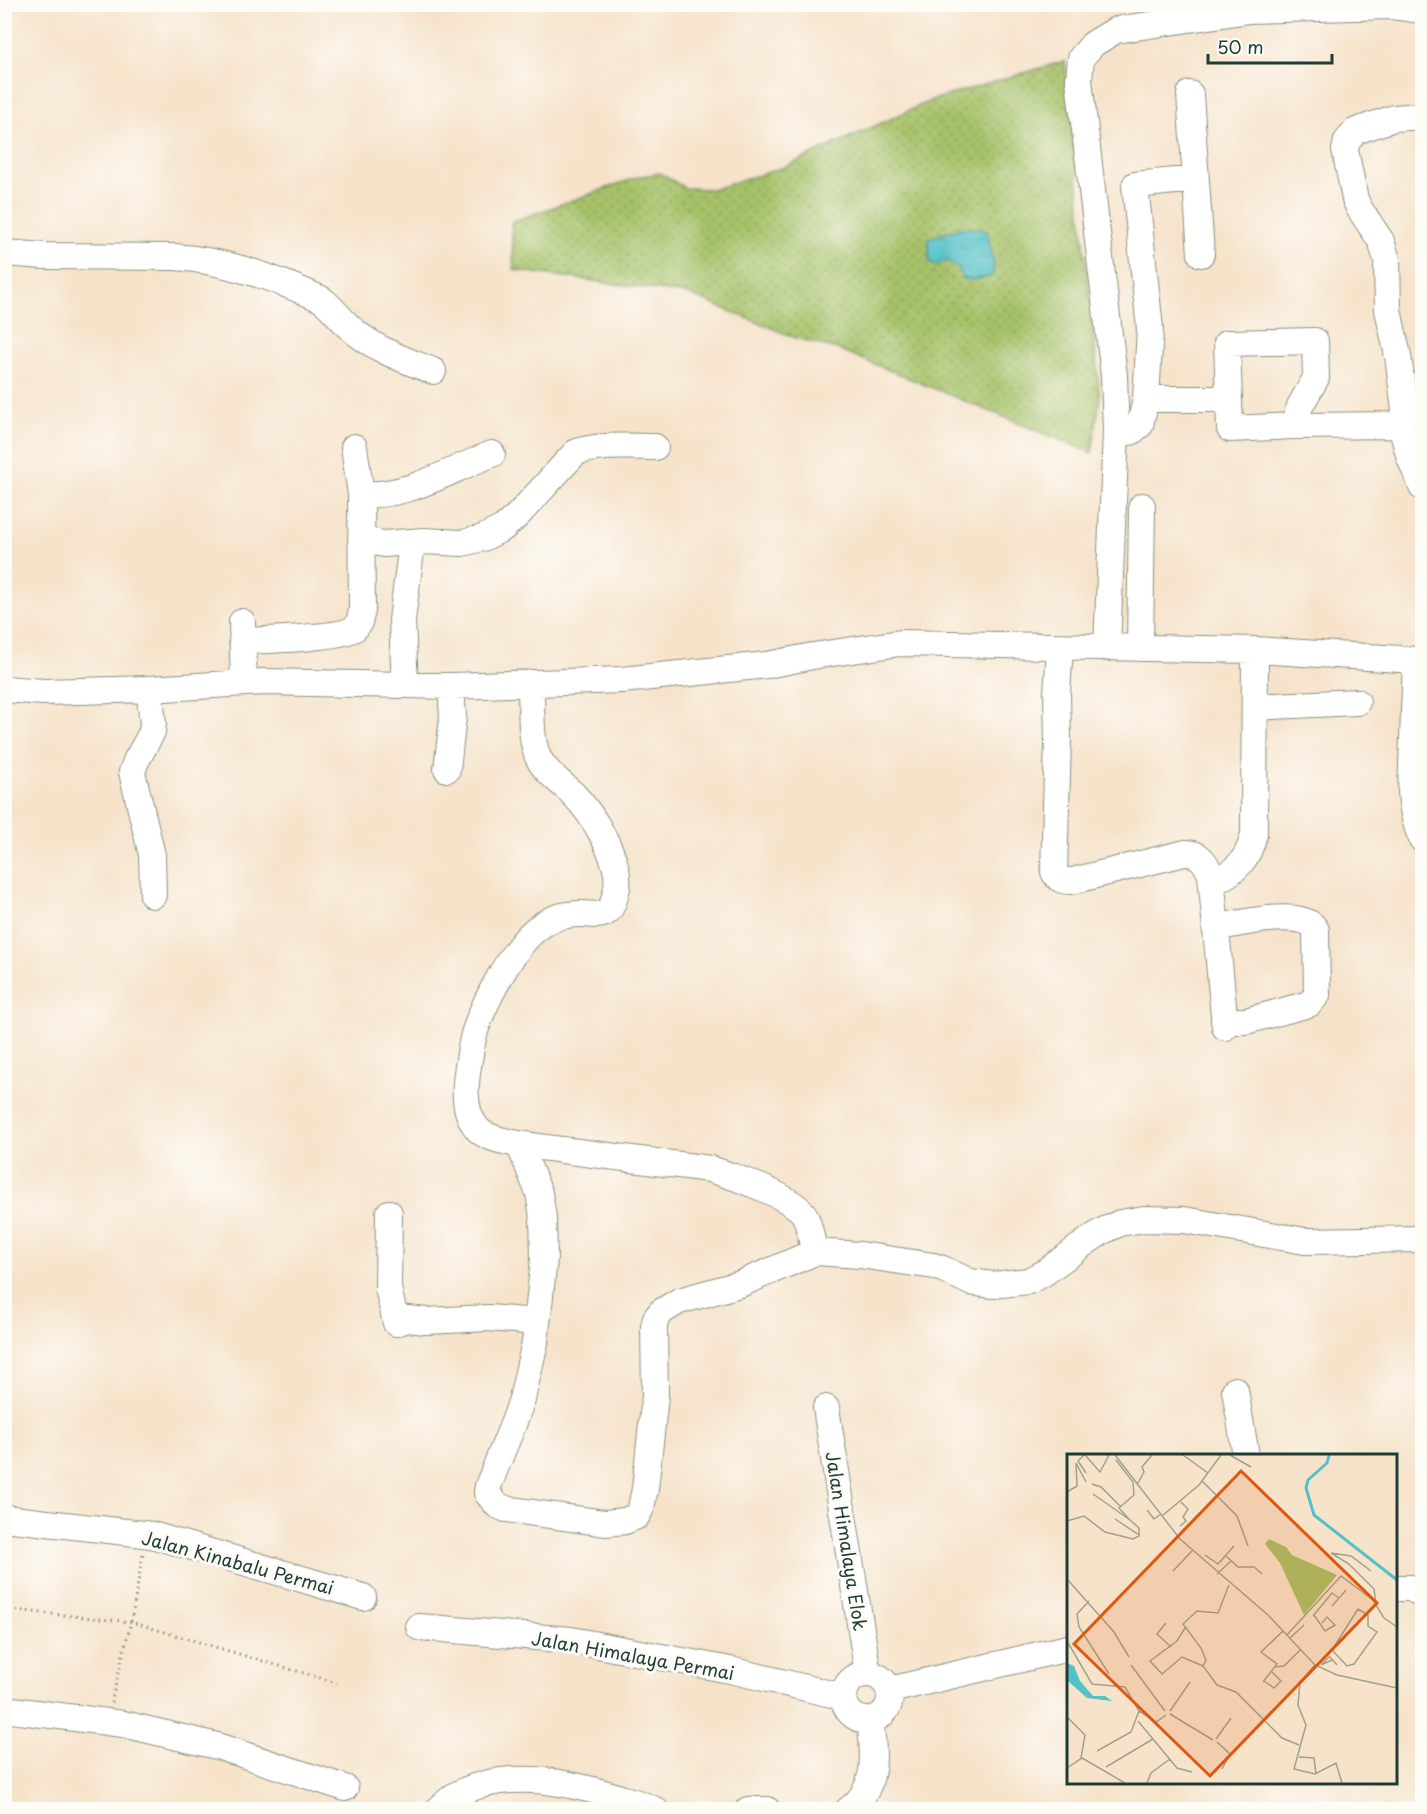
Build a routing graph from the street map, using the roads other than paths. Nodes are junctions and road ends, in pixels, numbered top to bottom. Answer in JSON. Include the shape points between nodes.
{"nodes":[{"id":1,"x":1422,"y":4,"type":"edge"},
{"id":2,"x":1422,"y":10,"type":"edge"},
{"id":3,"x":1190,"y":94,"type":"dead end"},
{"id":4,"x":1422,"y":116,"type":"edge"},
{"id":5,"x":1195,"y":179,"type":"junction"},
{"id":6,"x":4,"y":254,"type":"edge"},
{"id":7,"x":1201,"y":254,"type":"dead end"},
{"id":8,"x":433,"y":371,"type":"dead end"},
{"id":9,"x":1146,"y":399,"type":"junction"},
{"id":10,"x":1229,"y":399,"type":"junction"},
{"id":11,"x":1401,"y":424,"type":"junction"},
{"id":12,"x":1294,"y":426,"type":"junction"},
{"id":13,"x":1116,"y":431,"type":"junction"},
{"id":14,"x":354,"y":447,"type":"dead end"},
{"id":15,"x":655,"y":447,"type":"dead end"},
{"id":16,"x":492,"y":454,"type":"dead end"},
{"id":17,"x":1422,"y":487,"type":"edge"},
{"id":18,"x":361,"y":494,"type":"junction"},
{"id":19,"x":1143,"y":506,"type":"dead end"},
{"id":20,"x":361,"y":540,"type":"junction"},
{"id":21,"x":414,"y":542,"type":"junction"},
{"id":22,"x":1060,"y":648,"type":"junction"},
{"id":23,"x":1107,"y":648,"type":"junction"},
{"id":24,"x":1140,"y":648,"type":"junction"},
{"id":25,"x":1255,"y":650,"type":"junction"},
{"id":26,"x":1419,"y":660,"type":"edge"},
{"id":27,"x":244,"y":683,"type":"junction"},
{"id":28,"x":531,"y":683,"type":"junction"},
{"id":29,"x":405,"y":685,"type":"junction"},
{"id":30,"x":451,"y":686,"type":"junction"},
{"id":31,"x":4,"y":689,"type":"edge"},
{"id":32,"x":149,"y":689,"type":"junction"},
{"id":33,"x":1357,"y":702,"type":"dead end"},
{"id":34,"x":1255,"y":707,"type":"junction"},
{"id":35,"x":447,"y":769,"type":"dead end"},
{"id":36,"x":1422,"y":839,"type":"edge"},
{"id":37,"x":1212,"y":883,"type":"junction"},
{"id":38,"x":153,"y":895,"type":"dead end"},
{"id":39,"x":1215,"y":928,"type":"junction"},
{"id":40,"x":519,"y":1143,"type":"junction"},
{"id":41,"x":389,"y":1213,"type":"dead end"},
{"id":42,"x":1422,"y":1239,"type":"edge"},
{"id":43,"x":815,"y":1252,"type":"junction"},
{"id":44,"x":537,"y":1322,"type":"junction"},
{"id":45,"x":1235,"y":1390,"type":"dead end"},
{"id":46,"x":826,"y":1408,"type":"dead end"},
{"id":47,"x":1246,"y":1454,"type":"edge"},
{"id":48,"x":4,"y":1518,"type":"edge"},
{"id":49,"x":1397,"y":1588,"type":"edge"},
{"id":50,"x":1422,"y":1594,"type":"edge"},
{"id":51,"x":363,"y":1597,"type":"dead end"},
{"id":52,"x":420,"y":1627,"type":"dead end"},
{"id":53,"x":1067,"y":1648,"type":"edge"},
{"id":54,"x":868,"y":1674,"type":"junction"},
{"id":55,"x":890,"y":1690,"type":"junction"},
{"id":56,"x":844,"y":1697,"type":"junction"},
{"id":57,"x":4,"y":1709,"type":"edge"},
{"id":58,"x":870,"y":1720,"type":"junction"},
{"id":59,"x":345,"y":1788,"type":"dead end"},
{"id":60,"x":438,"y":1809,"type":"edge"},
{"id":61,"x":655,"y":1809,"type":"edge"},
{"id":62,"x":748,"y":1809,"type":"edge"},
{"id":63,"x":767,"y":1809,"type":"edge"},
{"id":64,"x":848,"y":1809,"type":"edge"}],
"edges":[{"from":1,"to":2,"type":"street"},
{"from":2,"to":13,"type":"street","via":[[1392,6],[1249,10],[1116,30],[1093,44],[1081,58],[1079,80],[1114,376]]},
{"from":3,"to":5,"type":"street"},
{"from":4,"to":11,"type":"street","via":[[1394,118],[1356,131],[1345,150],[1355,199],[1381,241],[1387,260],[1388,310],[1405,410]]},
{"from":5,"to":7,"type":"street"},
{"from":5,"to":9,"type":"street","via":[[1135,184],[1150,329]]},
{"from":6,"to":8,"type":"street","via":[[194,258],[233,266],[321,299],[363,339]]},
{"from":9,"to":10,"type":"street"},
{"from":9,"to":13,"type":"street","via":[[1140,425],[1131,432]]},
{"from":10,"to":12,"type":"street","via":[[1230,429]]},
{"from":10,"to":12,"type":"street","via":[[1227,343],[1315,341],[1316,378]]},
{"from":11,"to":12,"type":"street"},
{"from":11,"to":17,"type":"street"},
{"from":13,"to":23,"type":"street"},
{"from":14,"to":18,"type":"street"},
{"from":15,"to":21,"type":"street","via":[[582,449],[517,516],[492,534],[462,543]]},
{"from":16,"to":18,"type":"street","via":[[403,490]]},
{"from":18,"to":20,"type":"street"},
{"from":19,"to":24,"type":"street"},
{"from":20,"to":21,"type":"street","via":[[384,544]]},
{"from":20,"to":27,"type":"street","via":[[362,611],[357,627],[346,632],[277,640],[242,632]]},
{"from":21,"to":29,"type":"street","via":[[402,620]]},
{"from":22,"to":23,"type":"street"},
{"from":22,"to":28,"type":"street","via":[[900,643],[767,666],[622,680]]},
{"from":22,"to":37,"type":"street","via":[[1054,867],[1057,878],[1072,881],[1191,853],[1204,862]]},
{"from":23,"to":24,"type":"street"},
{"from":24,"to":25,"type":"street"},
{"from":25,"to":26,"type":"street"},
{"from":25,"to":34,"type":"street"},
{"from":26,"to":36,"type":"street","via":[[1411,792]]},
{"from":27,"to":29,"type":"street"},
{"from":27,"to":32,"type":"street"},
{"from":28,"to":30,"type":"street"},
{"from":28,"to":40,"type":"street","via":[[532,736],[537,756],[542,766],[585,807],[608,848],[617,876],[610,909],[603,915],[568,914],[547,921],[534,931],[495,987],[475,1030],[466,1108],[485,1135]]},
{"from":29,"to":30,"type":"street"},
{"from":30,"to":35,"type":"street","via":[[453,717]]},
{"from":31,"to":32,"type":"street","via":[[44,693]]},
{"from":32,"to":38,"type":"street","via":[[152,732],[132,772],[152,855]]},
{"from":33,"to":34,"type":"street"},
{"from":34,"to":37,"type":"street","via":[[1252,843],[1232,873]]},
{"from":37,"to":39,"type":"street"},
{"from":39,"to":39,"type":"street","via":[[1224,1024],[1309,1004],[1317,995],[1316,930],[1308,921],[1275,917]]},
{"from":40,"to":43,"type":"street","via":[[731,1175],[798,1207],[806,1217]]},
{"from":40,"to":44,"type":"street","via":[[539,1193],[543,1217],[544,1259]]},
{"from":41,"to":44,"type":"street","via":[[388,1288],[397,1329],[408,1318]]},
{"from":42,"to":43,"type":"street","via":[[1305,1241],[1184,1220],[1144,1219],[1103,1231],[1028,1281],[993,1286],[970,1282],[934,1266]]},
{"from":43,"to":44,"type":"street","via":[[740,1284],[679,1301],[656,1318],[655,1396],[645,1489],[637,1516],[625,1521],[606,1523],[506,1509],[497,1506],[487,1493],[522,1399]]},
{"from":45,"to":47,"type":"street"},
{"from":46,"to":54,"type":"street","name":"Jalan Himalaya Elok"},
{"from":48,"to":51,"type":"street","name":"Jalan Kinabalu Permai","via":[[146,1535]]},
{"from":49,"to":50,"type":"street","via":[[1410,1588]]},
{"from":52,"to":56,"type":"street","name":"Jalan Himalaya Permai","via":[[571,1640],[730,1670]]},
{"from":53,"to":55,"type":"street"},
{"from":54,"to":55,"type":"street","via":[[882,1678]]},
{"from":54,"to":56,"type":"street","via":[[849,1683]]},
{"from":55,"to":58,"type":"street","via":[[889,1706],[878,1718]]},
{"from":56,"to":58,"type":"street","via":[[855,1717]]},
{"from":57,"to":59,"type":"street","via":[[123,1724],[217,1746]]},
{"from":58,"to":64,"type":"street","via":[[874,1765],[861,1797]]},
{"from":60,"to":61,"type":"street","via":[[454,1796],[503,1780],[564,1784]]},
{"from":62,"to":63,"type":"street"}]}
